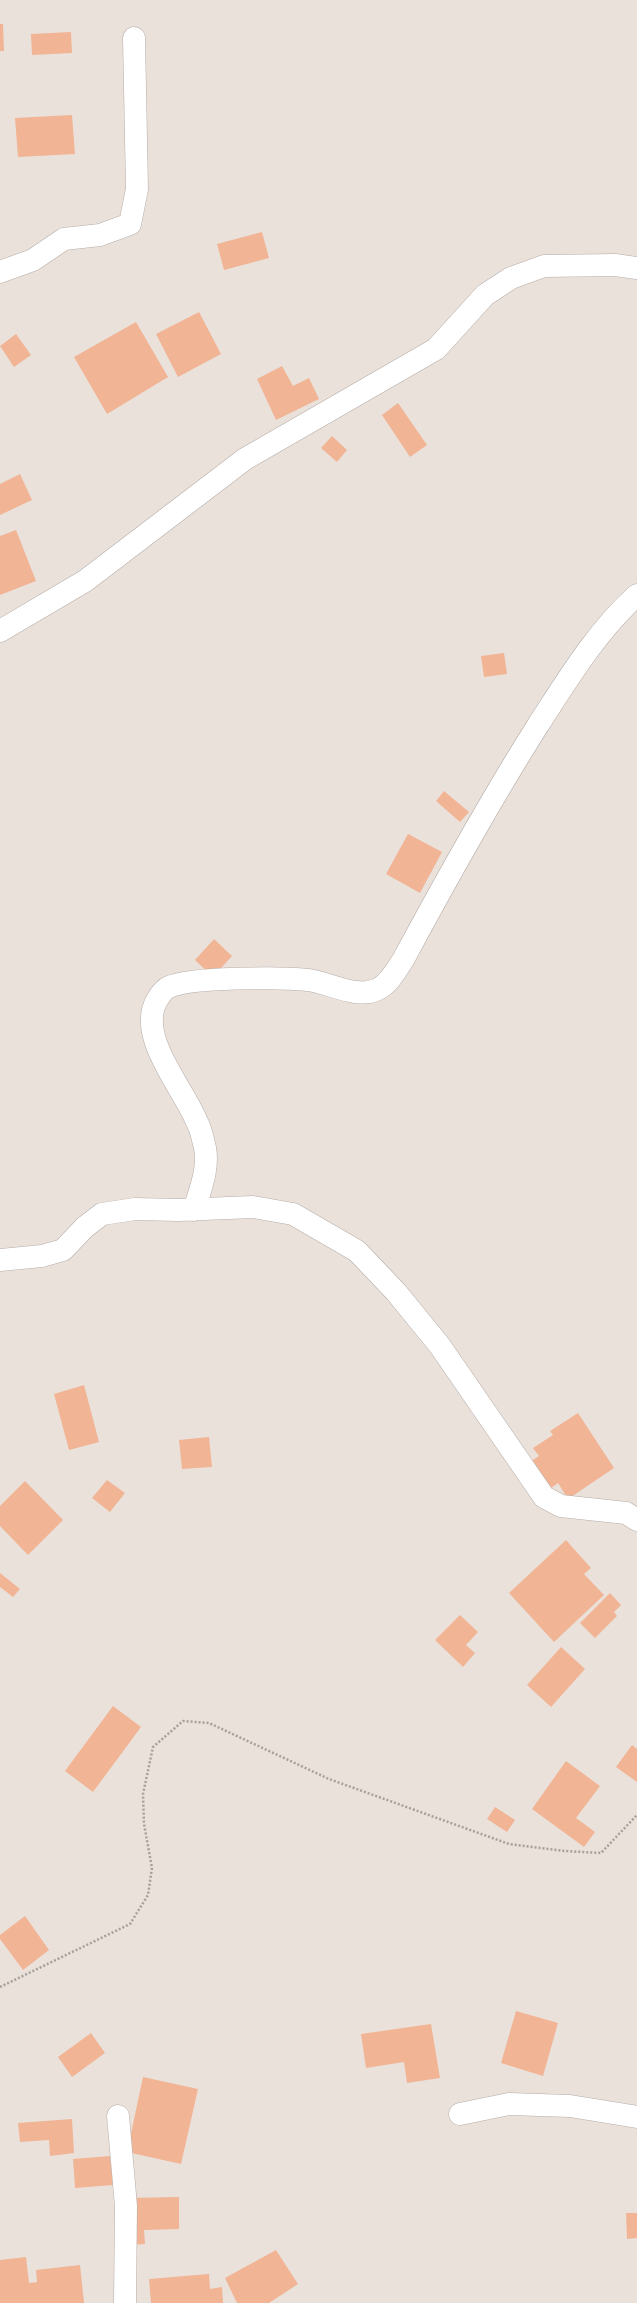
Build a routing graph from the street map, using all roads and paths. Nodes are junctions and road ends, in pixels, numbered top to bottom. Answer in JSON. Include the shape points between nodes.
{"nodes":[{"id":1,"x":134,"y":38,"type":"dead end"},
{"id":2,"x":637,"y":268,"type":"edge"},
{"id":3,"x":0,"y":272,"type":"edge"},
{"id":4,"x":637,"y":595,"type":"edge"},
{"id":5,"x":0,"y":631,"type":"edge"},
{"id":6,"x":194,"y":1210,"type":"junction"},
{"id":7,"x":0,"y":1260,"type":"edge"},
{"id":8,"x":637,"y":1520,"type":"edge"},
{"id":9,"x":637,"y":1815,"type":"edge"},
{"id":10,"x":0,"y":1987,"type":"edge"},
{"id":11,"x":460,"y":2114,"type":"dead end"},
{"id":12,"x":118,"y":2116,"type":"dead end"},
{"id":13,"x":637,"y":2117,"type":"edge"},
{"id":14,"x":125,"y":2303,"type":"edge"}],
"edges":[{"from":1,"to":3,"type":"street","via":[[137,189],[130,224],[100,235],[64,239],[33,260]]},
{"from":2,"to":5,"type":"street","via":[[595,265],[544,266],[512,278],[485,295],[436,349],[245,459],[85,582]]},
{"from":4,"to":6,"type":"street","via":[[615,615],[572,672],[478,821],[403,960],[389,981],[378,990],[361,992],[328,983],[292,978],[221,980],[179,983],[168,987],[160,994],[153,1013],[155,1036],[160,1051],[197,1122],[205,1149],[205,1173]]},
{"from":6,"to":7,"type":"street","via":[[135,1209],[102,1214],[63,1250],[42,1256]]},
{"from":6,"to":8,"type":"street","via":[[253,1207],[293,1214],[357,1251],[396,1292],[440,1346],[544,1497],[561,1506],[626,1513]]},
{"from":9,"to":10,"type":"path","via":[[601,1853],[509,1844],[329,1779],[209,1723],[183,1721],[152,1747],[143,1794],[144,1824],[152,1868],[148,1895],[130,1924]]},
{"from":11,"to":13,"type":"street","via":[[509,2104],[570,2106]]},
{"from":12,"to":14,"type":"street","via":[[126,2206]]}]}
